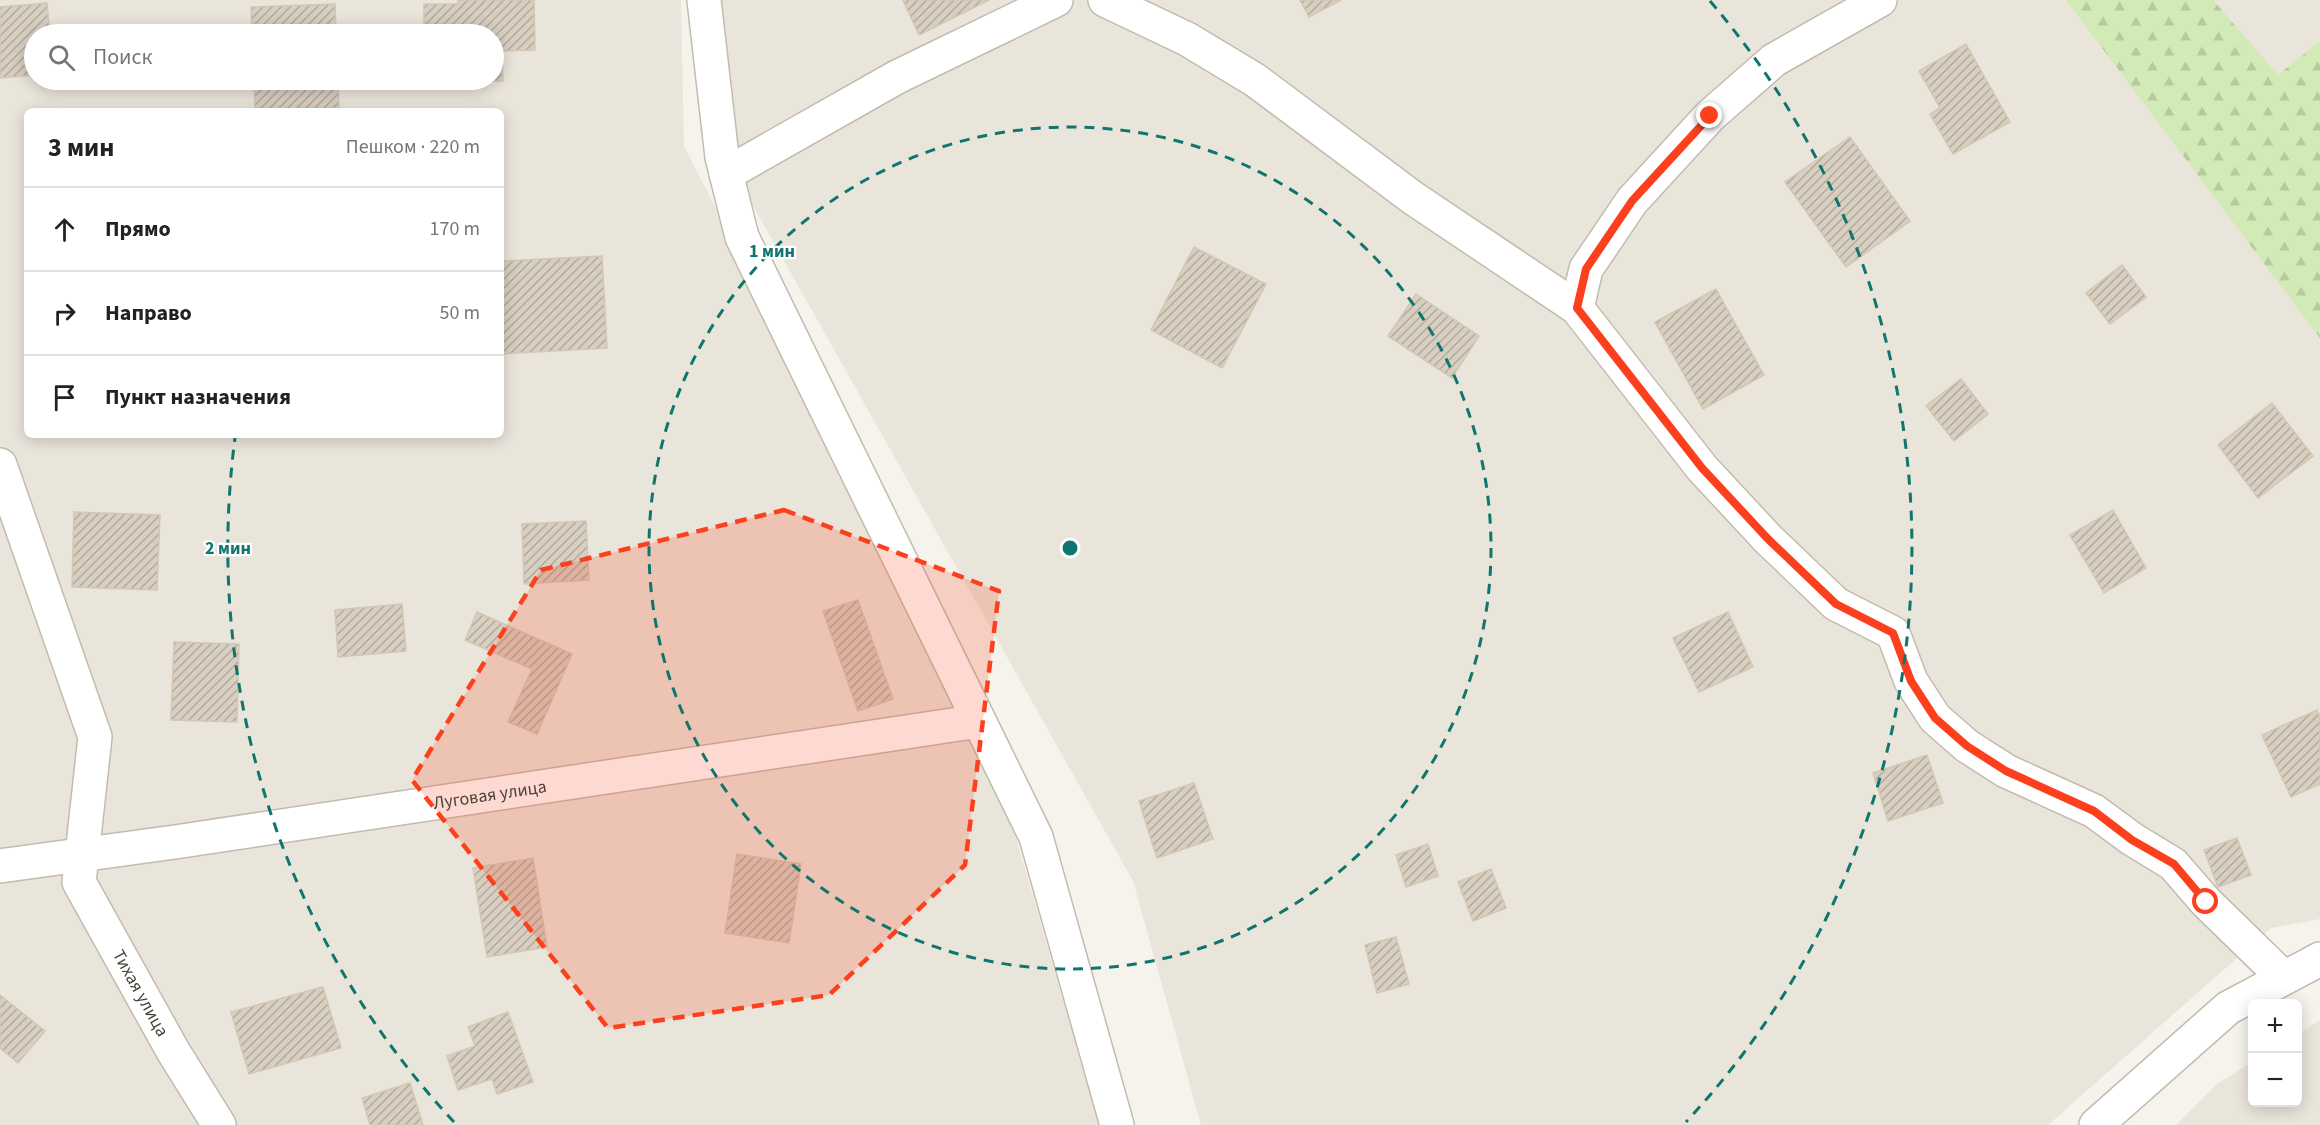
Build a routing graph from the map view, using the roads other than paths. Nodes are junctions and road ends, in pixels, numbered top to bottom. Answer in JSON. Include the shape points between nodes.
{"nodes":[{"id":1,"x":704,"y":0,"type":"edge"},
{"id":2,"x":1056,"y":0,"type":"edge"},
{"id":3,"x":1104,"y":0,"type":"edge"},
{"id":4,"x":1880,"y":0,"type":"edge"},
{"id":5,"x":726,"y":174,"type":"junction"},
{"id":6,"x":1577,"y":308,"type":"junction"},
{"id":7,"x":0,"y":465,"type":"edge"},
{"id":8,"x":980,"y":721,"type":"junction"},
{"id":9,"x":82,"y":855,"type":"junction"},
{"id":10,"x":0,"y":866,"type":"edge"},
{"id":11,"x":2320,"y":959,"type":"edge"},
{"id":12,"x":2283,"y":977,"type":"junction"},
{"id":13,"x":219,"y":1125,"type":"edge"},
{"id":14,"x":1117,"y":1125,"type":"edge"},
{"id":15,"x":2096,"y":1125,"type":"edge"}],
"edges":[{"from":1,"to":5,"type":"street"},
{"from":2,"to":5,"type":"street","via":[[897,77]]},
{"from":3,"to":6,"type":"street","via":[[1187,39],[1255,80],[1413,198]]},
{"from":4,"to":6,"type":"street","via":[[1774,60],[1710,116],[1632,201],[1586,269]]},
{"from":5,"to":8,"type":"street","via":[[742,237]]},
{"from":6,"to":12,"type":"street","via":[[1702,468],[1768,539],[1836,604],[1893,633],[1911,681],[1935,718],[1967,746],[2006,771],[2094,811],[2132,840],[2174,864],[2206,902]]},
{"from":7,"to":9,"type":"street","name":"Тихая улица","via":[[95,737]]},
{"from":8,"to":9,"type":"street","name":"Луговая улица"},
{"from":8,"to":14,"type":"street","via":[[1036,837]]},
{"from":9,"to":10,"type":"street","name":"Луговая улица"},
{"from":9,"to":13,"type":"street","name":"Тихая улица","via":[[79,882]]},
{"from":11,"to":12,"type":"street"},
{"from":12,"to":15,"type":"street","via":[[2228,1008]]}]}
